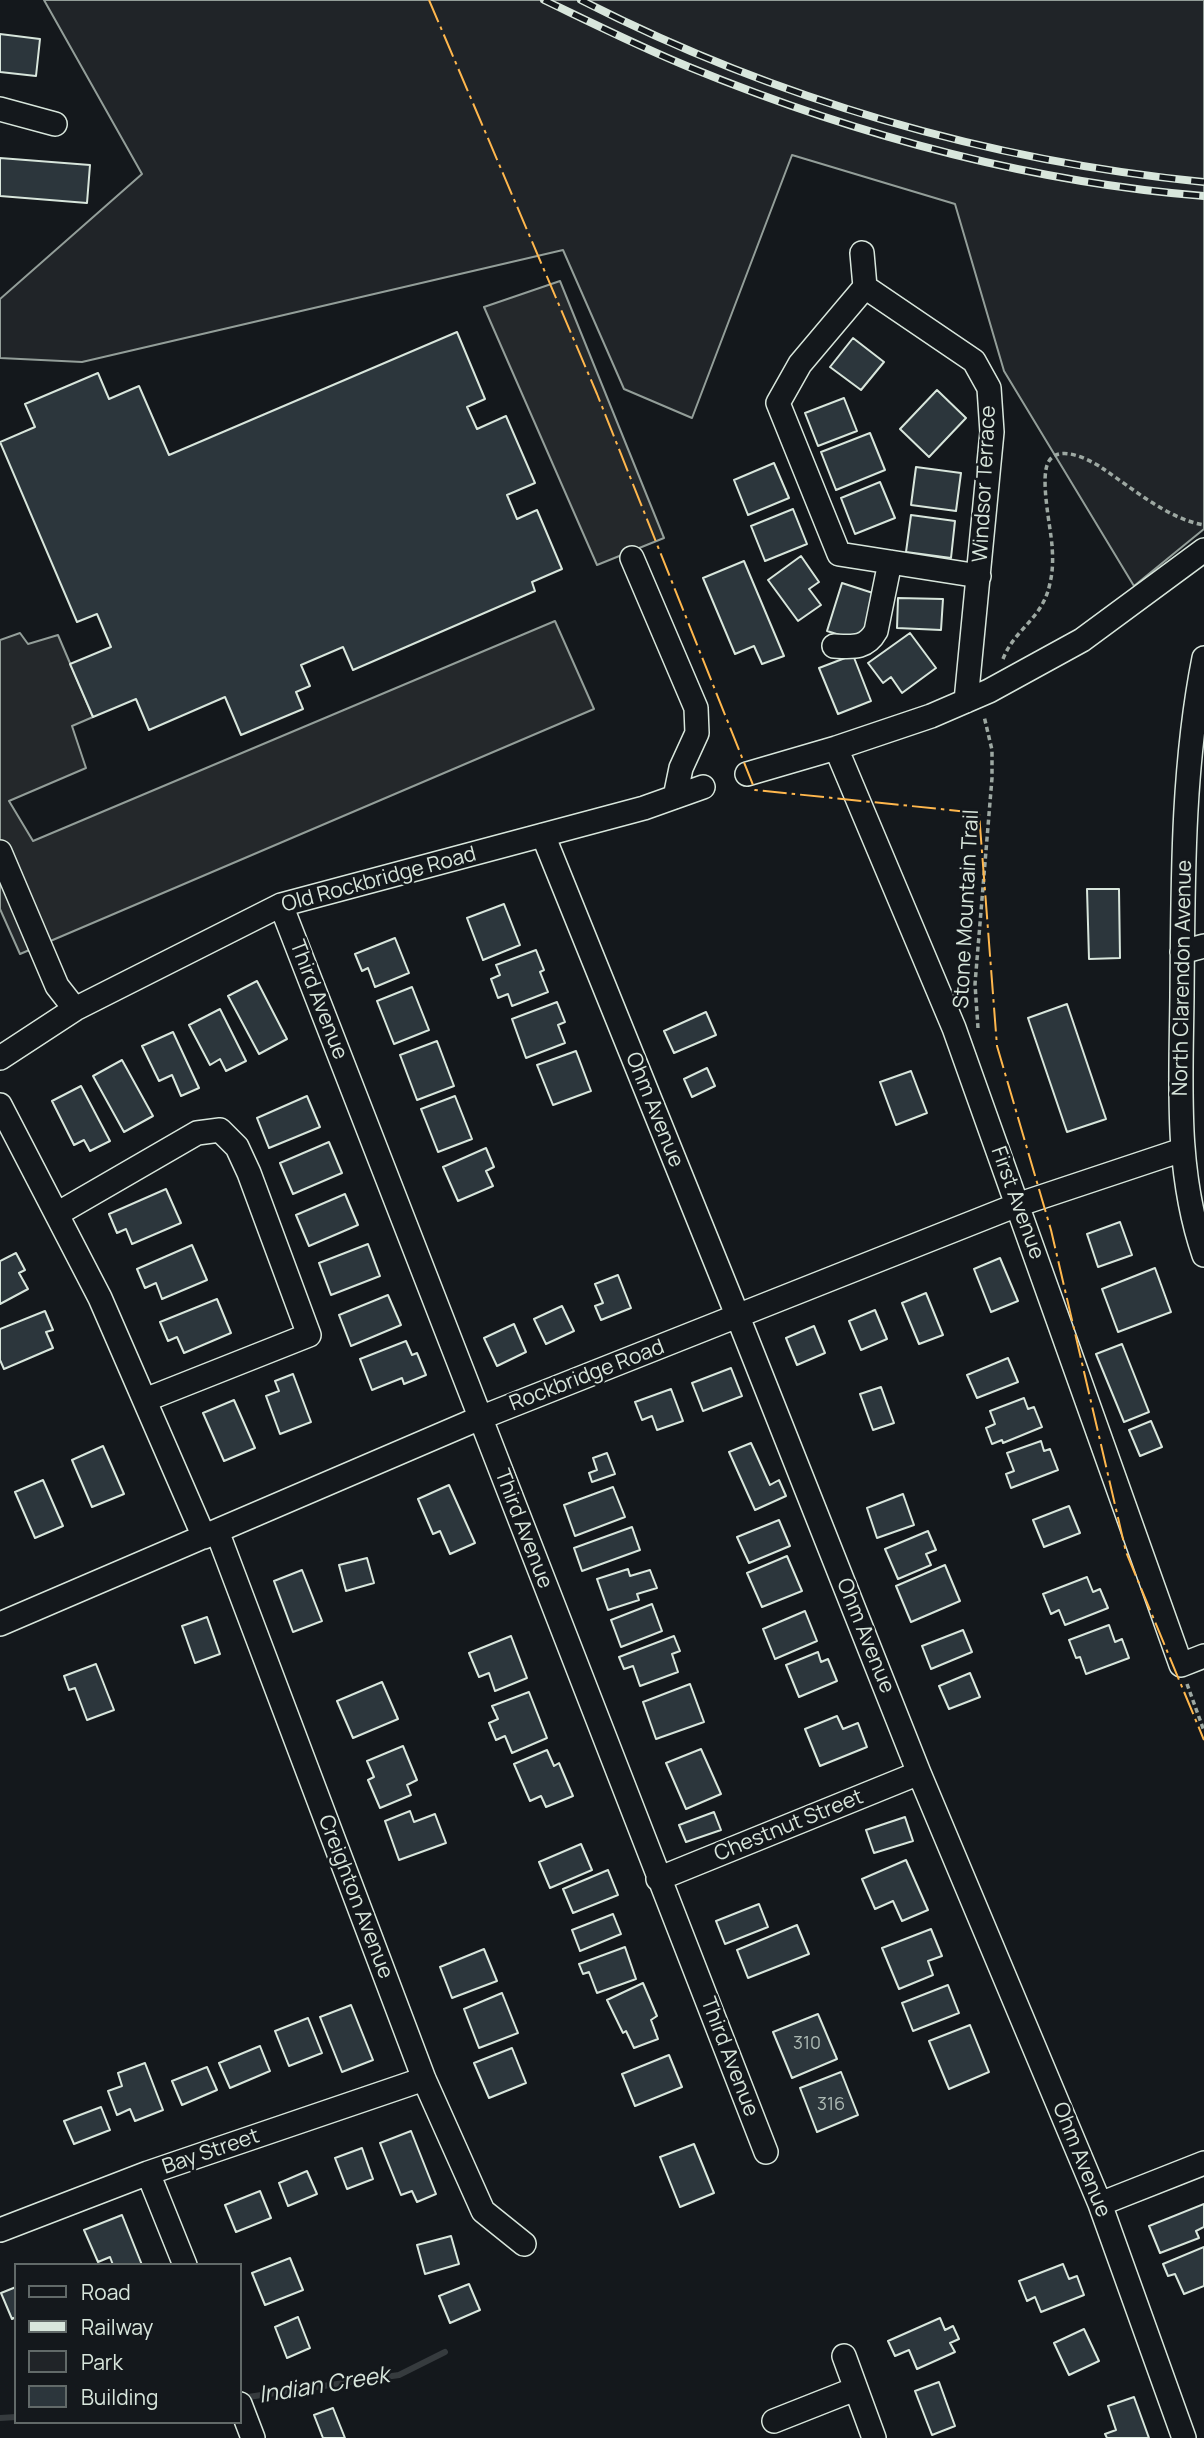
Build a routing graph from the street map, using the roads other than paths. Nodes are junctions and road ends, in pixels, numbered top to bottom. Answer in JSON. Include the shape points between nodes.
{"nodes":[{"id":1,"x":0,"y":110,"type":"edge"},
{"id":2,"x":55,"y":124,"type":"dead end"},
{"id":3,"x":862,"y":253,"type":"dead end"},
{"id":4,"x":865,"y":287,"type":"junction"},
{"id":5,"x":1204,"y":550,"type":"edge"},
{"id":6,"x":632,"y":558,"type":"dead end"},
{"id":7,"x":890,"y":562,"type":"junction"},
{"id":8,"x":979,"y":576,"type":"junction"},
{"id":9,"x":834,"y":646,"type":"dead end"},
{"id":10,"x":1204,"y":658,"type":"edge"},
{"id":11,"x":973,"y":704,"type":"junction"},
{"id":12,"x":836,"y":748,"type":"junction"},
{"id":13,"x":747,"y":774,"type":"dead end"},
{"id":14,"x":704,"y":787,"type":"dead end"},
{"id":15,"x":676,"y":797,"type":"junction"},
{"id":16,"x":543,"y":835,"type":"junction"},
{"id":17,"x":0,"y":852,"type":"edge"},
{"id":18,"x":281,"y":905,"type":"junction"},
{"id":19,"x":1193,"y":949,"type":"edge"},
{"id":20,"x":75,"y":1009,"type":"junction"},
{"id":21,"x":0,"y":1058,"type":"edge"},
{"id":22,"x":0,"y":1105,"type":"edge"},
{"id":23,"x":1182,"y":1150,"type":"junction"},
{"id":24,"x":1017,"y":1205,"type":"junction"},
{"id":25,"x":57,"y":1214,"type":"junction"},
{"id":26,"x":1203,"y":1246,"type":"edge"},
{"id":27,"x":738,"y":1317,"type":"junction"},
{"id":28,"x":145,"y":1400,"type":"junction"},
{"id":29,"x":480,"y":1418,"type":"junction"},
{"id":30,"x":211,"y":1534,"type":"junction"},
{"id":31,"x":0,"y":1624,"type":"edge"},
{"id":32,"x":1204,"y":1656,"type":"edge"},
{"id":33,"x":919,"y":1773,"type":"junction"},
{"id":34,"x":659,"y":1879,"type":"junction"},
{"id":35,"x":424,"y":2079,"type":"junction"},
{"id":36,"x":766,"y":2152,"type":"dead end"},
{"id":37,"x":1204,"y":2163,"type":"edge"},
{"id":38,"x":148,"y":2173,"type":"junction"},
{"id":39,"x":1100,"y":2204,"type":"junction"},
{"id":40,"x":0,"y":2230,"type":"edge"},
{"id":41,"x":524,"y":2244,"type":"dead end"},
{"id":42,"x":183,"y":2263,"type":"edge"},
{"id":43,"x":844,"y":2356,"type":"dead end"},
{"id":44,"x":855,"y":2389,"type":"junction"},
{"id":45,"x":242,"y":2409,"type":"edge"},
{"id":46,"x":774,"y":2421,"type":"dead end"},
{"id":47,"x":253,"y":2438,"type":"edge"},
{"id":48,"x":874,"y":2438,"type":"edge"},
{"id":49,"x":1184,"y":2438,"type":"edge"}],
"edges":[{"from":1,"to":2,"type":"street"},
{"from":3,"to":4,"type":"street"},
{"from":4,"to":7,"type":"street","name":"Windsor Terrace","via":[[800,364],[778,402],[839,554]]},
{"from":4,"to":8,"type":"street","name":"Windsor Terrace","via":[[974,361],[989,388],[992,432]]},
{"from":5,"to":11,"type":"street","via":[[1082,640]]},
{"from":6,"to":15,"type":"street","via":[[696,708],[697,733],[681,768]]},
{"from":7,"to":8,"type":"street","name":"Windsor Terrace"},
{"from":7,"to":9,"type":"street","via":[[870,641],[853,648]]},
{"from":8,"to":11,"type":"street","name":"Windsor Terrace"},
{"from":10,"to":19,"type":"street","name":"North Clarendon Avenue","via":[[1188,766]]},
{"from":11,"to":12,"type":"street"},
{"from":12,"to":13,"type":"street"},
{"from":12,"to":24,"type":"street","name":"First Avenue","via":[[937,984]]},
{"from":14,"to":15,"type":"street","name":"Old Rockbridge Road"},
{"from":15,"to":16,"type":"street","name":"Old Rockbridge Road"},
{"from":16,"to":18,"type":"street","name":"Old Rockbridge Road"},
{"from":16,"to":27,"type":"street","name":"Ohm Avenue"},
{"from":17,"to":20,"type":"street","via":[[57,986]]},
{"from":18,"to":20,"type":"street","name":"Old Rockbridge Road"},
{"from":18,"to":29,"type":"street","name":"Third Avenue"},
{"from":19,"to":23,"type":"street","name":"North Clarendon Avenue","via":[[1174,1007]]},
{"from":20,"to":21,"type":"street","name":"Old Rockbridge Road"},
{"from":22,"to":25,"type":"street","name":"Creighton Avenue"},
{"from":23,"to":24,"type":"street","name":"Rockbridge Road","via":[[1136,1157]]},
{"from":23,"to":26,"type":"street","name":"North Clarendon Avenue"},
{"from":24,"to":27,"type":"street","name":"Rockbridge Road"},
{"from":24,"to":32,"type":"street","name":"First Avenue","via":[[1181,1665]]},
{"from":25,"to":28,"type":"street","name":"Creighton Avenue"},
{"from":25,"to":28,"type":"street","via":[[197,1133],[220,1130],[237,1147],[309,1335]]},
{"from":27,"to":29,"type":"street","name":"Rockbridge Road"},
{"from":27,"to":33,"type":"street","name":"Ohm Avenue"},
{"from":28,"to":30,"type":"street","name":"Creighton Avenue"},
{"from":29,"to":30,"type":"street","name":"Rockbridge Road"},
{"from":29,"to":34,"type":"street","name":"Third Avenue"},
{"from":30,"to":31,"type":"street","name":"Rockbridge Road"},
{"from":30,"to":35,"type":"street","name":"Creighton Avenue"},
{"from":33,"to":34,"type":"street","name":"Chestnut Street"},
{"from":33,"to":39,"type":"street","name":"Ohm Avenue"},
{"from":34,"to":36,"type":"street","name":"Third Avenue"},
{"from":35,"to":38,"type":"street","name":"Bay Street"},
{"from":35,"to":41,"type":"street","name":"Creighton Avenue","via":[[483,2211]]},
{"from":37,"to":39,"type":"street"},
{"from":38,"to":40,"type":"street","name":"Bay Street"},
{"from":38,"to":42,"type":"street"},
{"from":39,"to":49,"type":"street","name":"Ohm Avenue"},
{"from":43,"to":44,"type":"street"},
{"from":44,"to":46,"type":"street"},
{"from":44,"to":48,"type":"street"},
{"from":45,"to":47,"type":"street"}]}
